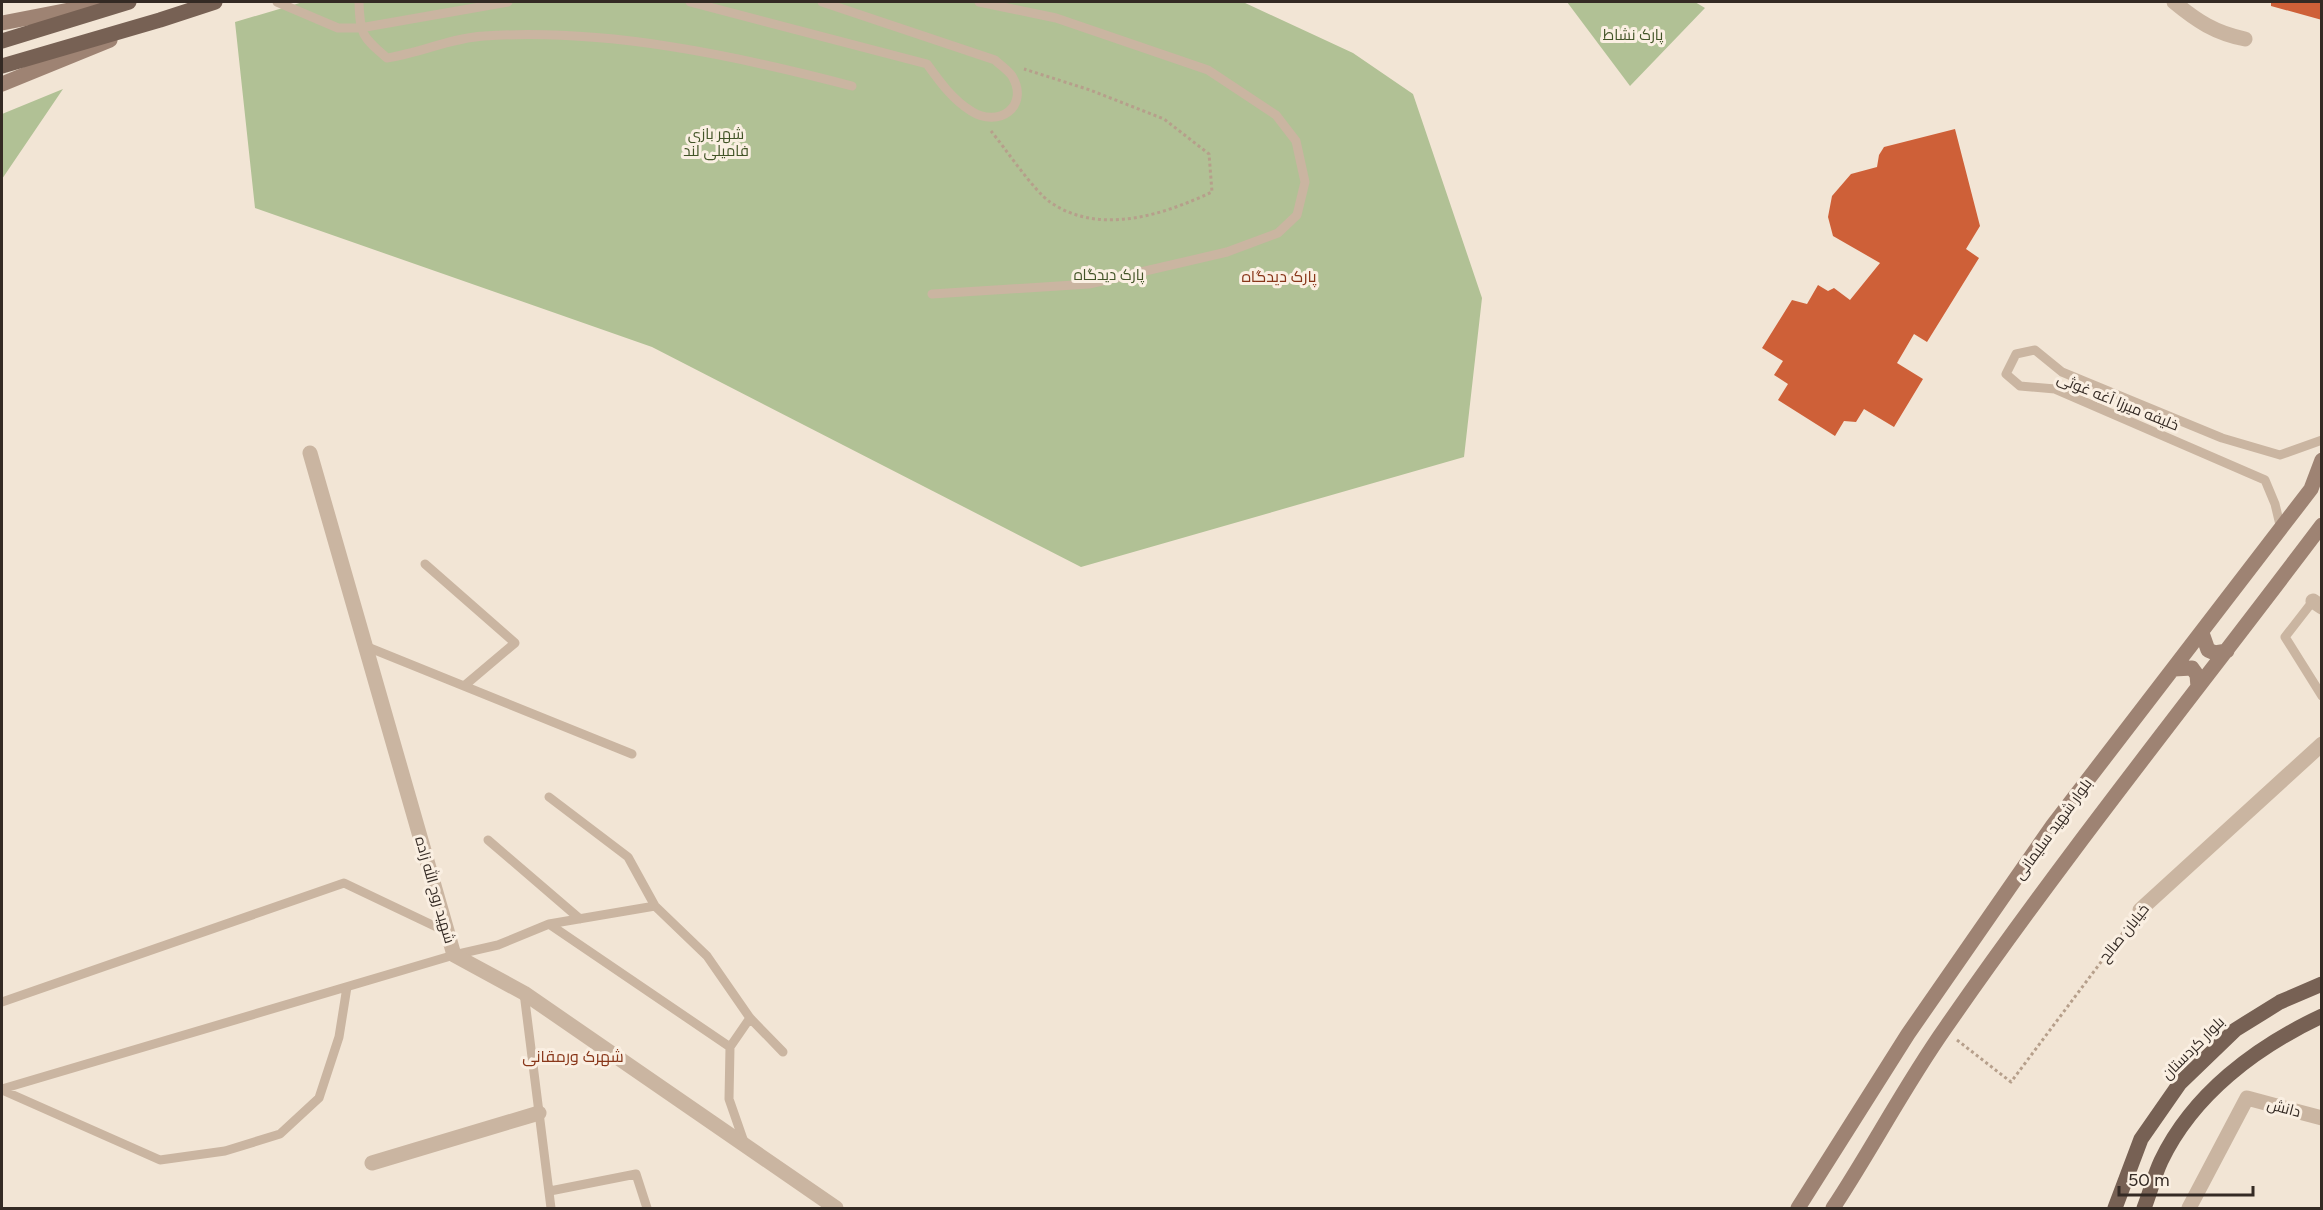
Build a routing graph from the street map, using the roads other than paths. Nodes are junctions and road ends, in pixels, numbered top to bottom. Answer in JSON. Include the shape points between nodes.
{"nodes":[{"id":1,"x":114,"y":2,"type":"edge"},
{"id":2,"x":129,"y":2,"type":"edge"},
{"id":3,"x":215,"y":2,"type":"edge"},
{"id":4,"x":277,"y":2,"type":"edge"},
{"id":5,"x":359,"y":2,"type":"edge"},
{"id":6,"x":508,"y":2,"type":"edge"},
{"id":7,"x":690,"y":2,"type":"edge"},
{"id":8,"x":822,"y":2,"type":"edge"},
{"id":9,"x":979,"y":2,"type":"edge"},
{"id":10,"x":2174,"y":2,"type":"edge"},
{"id":11,"x":160,"y":20,"type":"junction"},
{"id":12,"x":2,"y":23,"type":"edge"},
{"id":13,"x":360,"y":28,"type":"junction"},
{"id":14,"x":2245,"y":39,"type":"dead end"},
{"id":15,"x":2,"y":41,"type":"edge"},
{"id":16,"x":2,"y":66,"type":"edge"},
{"id":17,"x":2,"y":84,"type":"edge"},
{"id":18,"x":852,"y":86,"type":"dead end"},
{"id":19,"x":932,"y":294,"type":"dead end"},
{"id":20,"x":2322,"y":440,"type":"edge"},
{"id":21,"x":310,"y":453,"type":"dead end"},
{"id":22,"x":2322,"y":460,"type":"edge"},
{"id":23,"x":2322,"y":525,"type":"edge"},
{"id":24,"x":2281,"y":529,"type":"junction"},
{"id":25,"x":425,"y":564,"type":"dead end"},
{"id":26,"x":2317,"y":604,"type":"edge"},
{"id":27,"x":2202,"y":633,"type":"junction"},
{"id":28,"x":365,"y":646,"type":"junction"},
{"id":29,"x":2227,"y":651,"type":"junction"},
{"id":30,"x":2174,"y":669,"type":"junction"},
{"id":31,"x":464,"y":686,"type":"junction"},
{"id":32,"x":2198,"y":687,"type":"junction"},
{"id":33,"x":2322,"y":696,"type":"edge"},
{"id":34,"x":2322,"y":744,"type":"edge"},
{"id":35,"x":632,"y":754,"type":"dead end"},
{"id":36,"x":549,"y":797,"type":"dead end"},
{"id":37,"x":488,"y":840,"type":"dead end"},
{"id":38,"x":654,"y":906,"type":"junction"},
{"id":39,"x":2140,"y":910,"type":"road end"},
{"id":40,"x":580,"y":919,"type":"junction"},
{"id":41,"x":549,"y":924,"type":"junction"},
{"id":42,"x":447,"y":932,"type":"junction"},
{"id":43,"x":454,"y":955,"type":"junction"},
{"id":44,"x":2322,"y":984,"type":"edge"},
{"id":45,"x":347,"y":987,"type":"junction"},
{"id":46,"x":524,"y":993,"type":"junction"},
{"id":47,"x":2,"y":1002,"type":"edge"},
{"id":48,"x":2322,"y":1016,"type":"edge"},
{"id":49,"x":750,"y":1018,"type":"junction"},
{"id":50,"x":730,"y":1047,"type":"junction"},
{"id":51,"x":783,"y":1052,"type":"dead end"},
{"id":52,"x":2,"y":1089,"type":"edge"},
{"id":53,"x":539,"y":1113,"type":"junction"},
{"id":54,"x":2322,"y":1118,"type":"edge"},
{"id":55,"x":1851,"y":1127,"type":"junction"},
{"id":56,"x":1875,"y":1142,"type":"junction"},
{"id":57,"x":745,"y":1145,"type":"junction"},
{"id":58,"x":372,"y":1162,"type":"dead end"},
{"id":59,"x":550,"y":1191,"type":"junction"},
{"id":60,"x":551,"y":1209,"type":"edge"},
{"id":61,"x":647,"y":1209,"type":"edge"},
{"id":62,"x":836,"y":1209,"type":"edge"},
{"id":63,"x":1798,"y":1209,"type":"edge"},
{"id":64,"x":1833,"y":1209,"type":"edge"},
{"id":65,"x":2115,"y":1209,"type":"edge"},
{"id":66,"x":2144,"y":1209,"type":"edge"},
{"id":67,"x":2189,"y":1209,"type":"edge"}],
"edges":[{"from":1,"to":12,"type":"main road"},
{"from":2,"to":15,"type":"main road"},
{"from":3,"to":11,"type":"main road"},
{"from":4,"to":13,"type":"lane","via":[[338,28]]},
{"from":5,"to":13,"type":"lane"},
{"from":6,"to":13,"type":"lane"},
{"from":7,"to":8,"type":"lane","via":[[927,64],[948,93],[973,112],[994,119],[1007,115],[1016,103],[1012,76],[995,60]]},
{"from":9,"to":19,"type":"lane","via":[[1056,18],[1208,70],[1276,115],[1296,141],[1305,182],[1297,214],[1278,233],[1227,252],[1089,284]]},
{"from":10,"to":14,"type":"street","via":[[2198,22],[2221,34]]},
{"from":11,"to":16,"type":"main road"},
{"from":11,"to":17,"type":"main road"},
{"from":13,"to":18,"type":"lane","via":[[369,43],[387,58],[483,36],[542,35],[651,43],[778,67]]},
{"from":20,"to":24,"type":"lane","name":"خلیفه میرزا آغه غوثی","via":[[2280,455],[2222,438],[2062,372],[2036,350],[2016,354],[2006,374],[2020,386],[2055,389],[2265,480]]},
{"from":21,"to":28,"type":"street","name":"شهید روح الله زاده"},
{"from":22,"to":24,"type":"main road","name":"بلوار شهید سلیمانی","via":[[2311,489]]},
{"from":23,"to":29,"type":"main road","name":"بلوار شهید سلیمانی"},
{"from":24,"to":27,"type":"main road","name":"بلوار شهید سلیمانی"},
{"from":25,"to":31,"type":"lane","via":[[515,643]]},
{"from":26,"to":33,"type":"lane","via":[[2285,637]]},
{"from":27,"to":29,"type":"main road","via":[[2208,650]]},
{"from":27,"to":30,"type":"main road","name":"بلوار شهید سلیمانی"},
{"from":28,"to":31,"type":"lane"},
{"from":28,"to":42,"type":"street","name":"شهید روح الله زاده"},
{"from":29,"to":32,"type":"main road","name":"بلوار شهید سلیمانی"},
{"from":30,"to":32,"type":"main road","via":[[2192,668]]},
{"from":30,"to":55,"type":"main road","name":"بلوار شهید سلیمانی","via":[[2053,825],[1908,1034]]},
{"from":31,"to":35,"type":"lane"},
{"from":32,"to":56,"type":"main road","name":"بلوار شهید سلیمانی","via":[[2079,840],[1944,1029]]},
{"from":34,"to":39,"type":"street","name":"خیابان صالح"},
{"from":36,"to":38,"type":"lane","via":[[628,857]]},
{"from":37,"to":40,"type":"lane"},
{"from":38,"to":40,"type":"lane"},
{"from":38,"to":49,"type":"lane","via":[[707,956]]},
{"from":40,"to":41,"type":"lane"},
{"from":41,"to":43,"type":"lane","via":[[498,945]]},
{"from":41,"to":50,"type":"lane"},
{"from":42,"to":43,"type":"street","name":"شهید روح الله زاده"},
{"from":42,"to":47,"type":"lane","via":[[344,883]]},
{"from":43,"to":45,"type":"lane"},
{"from":43,"to":46,"type":"street","name":"شهید روح الله زاده"},
{"from":44,"to":65,"type":"main road","name":"بلوار کردستان","via":[[2280,1002],[2235,1030],[2180,1083],[2141,1139]]},
{"from":45,"to":52,"type":"lane"},
{"from":45,"to":52,"type":"lane","via":[[339,1037],[319,1098],[280,1134],[225,1151],[160,1161]]},
{"from":46,"to":53,"type":"lane"},
{"from":46,"to":57,"type":"street","name":"شهید روح الله زاده"},
{"from":48,"to":66,"type":"main road","via":[[2259,1051],[2200,1102],[2161,1161]]},
{"from":49,"to":50,"type":"lane"},
{"from":49,"to":51,"type":"lane"},
{"from":50,"to":57,"type":"lane","via":[[729,1100]]},
{"from":53,"to":58,"type":"street"},
{"from":53,"to":59,"type":"lane"},
{"from":54,"to":67,"type":"street","name":"دانش","via":[[2247,1098]]},
{"from":55,"to":56,"type":"main road"},
{"from":55,"to":63,"type":"main road","name":"بلوار شهید سلیمانی"},
{"from":56,"to":64,"type":"main road","name":"بلوار شهید سلیمانی"},
{"from":57,"to":62,"type":"street","name":"شهید روح الله زاده"},
{"from":59,"to":60,"type":"lane"},
{"from":59,"to":61,"type":"lane","via":[[636,1174]]}]}
